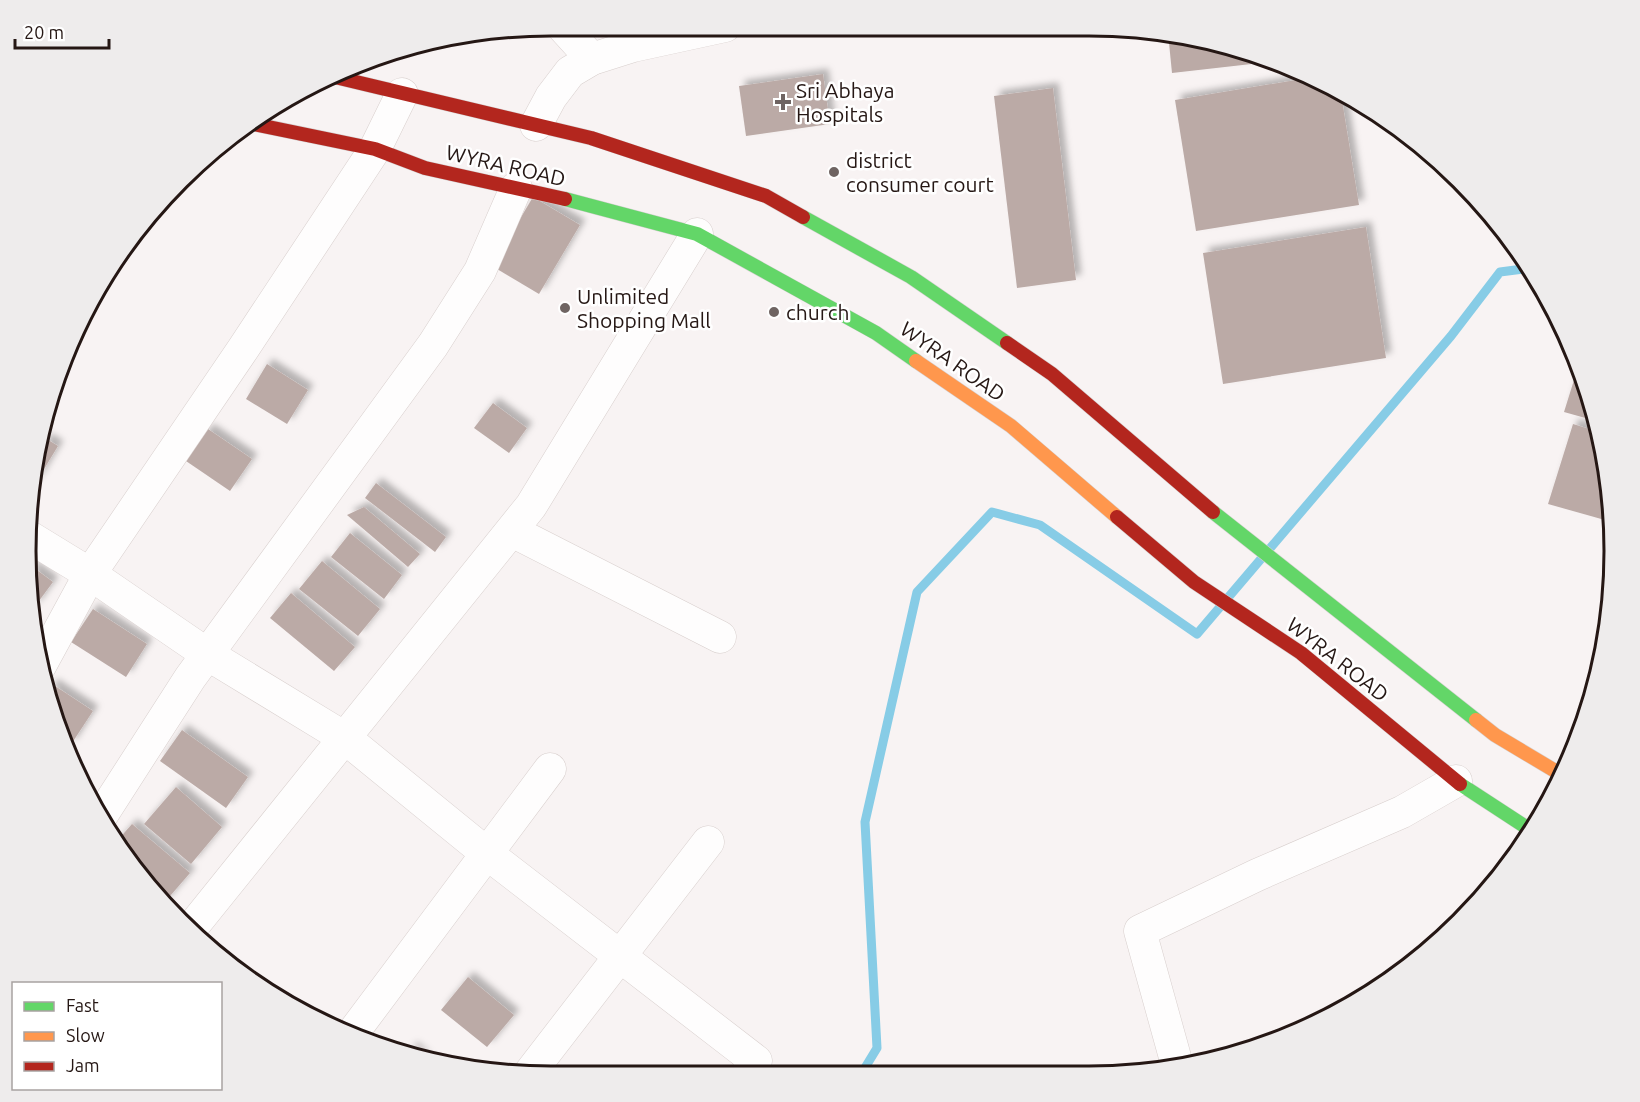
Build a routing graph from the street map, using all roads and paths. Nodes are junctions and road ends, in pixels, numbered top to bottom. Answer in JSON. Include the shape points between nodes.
{"nodes":[{"id":1,"x":571,"y":36,"type":"edge"},
{"id":2,"x":678,"y":36,"type":"edge"},
{"id":3,"x":592,"y":59,"type":"junction"},
{"id":4,"x":344,"y":79,"type":"edge"},
{"id":5,"x":402,"y":94,"type":"junction"},
{"id":6,"x":536,"y":125,"type":"junction"},
{"id":7,"x":261,"y":126,"type":"edge"},
{"id":8,"x":375,"y":150,"type":"junction"},
{"id":9,"x":516,"y":188,"type":"junction"},
{"id":10,"x":697,"y":234,"type":"junction"},
{"id":11,"x":512,"y":531,"type":"junction"},
{"id":12,"x":36,"y":541,"type":"edge"},
{"id":13,"x":90,"y":574,"type":"junction"},
{"id":14,"x":720,"y":637,"type":"dead end"},
{"id":15,"x":47,"y":654,"type":"edge"},
{"id":16,"x":207,"y":654,"type":"junction"},
{"id":17,"x":345,"y":738,"type":"junction"},
{"id":18,"x":550,"y":769,"type":"dead end"},
{"id":19,"x":1555,"y":771,"type":"edge"},
{"id":20,"x":1456,"y":781,"type":"junction"},
{"id":21,"x":105,"y":808,"type":"edge"},
{"id":22,"x":1524,"y":826,"type":"edge"},
{"id":23,"x":708,"y":842,"type":"dead end"},
{"id":24,"x":485,"y":852,"type":"junction"},
{"id":25,"x":196,"y":923,"type":"edge"},
{"id":26,"x":620,"y":956,"type":"junction"},
{"id":27,"x":356,"y":1028,"type":"edge"},
{"id":28,"x":1175,"y":1058,"type":"edge"},
{"id":29,"x":536,"y":1066,"type":"edge"},
{"id":30,"x":753,"y":1066,"type":"edge"}],
"edges":[{"from":1,"to":3,"type":"street"},
{"from":2,"to":3,"type":"street"},
{"from":3,"to":6,"type":"street","via":[[570,72]]},
{"from":4,"to":5,"type":"main road","name":"WYRA ROAD"},
{"from":5,"to":6,"type":"main road","name":"WYRA ROAD"},
{"from":5,"to":8,"type":"street"},
{"from":6,"to":19,"type":"main road","name":"WYRA ROAD","via":[[591,138],[766,196],[911,277],[1052,374],[1235,530],[1495,735]]},
{"from":7,"to":8,"type":"main road","name":"WYRA ROAD"},
{"from":8,"to":9,"type":"main road","name":"WYRA ROAD","via":[[425,168]]},
{"from":8,"to":13,"type":"street"},
{"from":9,"to":10,"type":"main road","name":"WYRA ROAD"},
{"from":9,"to":16,"type":"street","via":[[480,271],[433,345]]},
{"from":10,"to":11,"type":"street"},
{"from":10,"to":20,"type":"main road","name":"WYRA ROAD","via":[[876,333],[1011,426],[1194,582],[1301,653]]},
{"from":11,"to":14,"type":"street"},
{"from":11,"to":17,"type":"street"},
{"from":12,"to":13,"type":"street"},
{"from":13,"to":15,"type":"street"},
{"from":13,"to":16,"type":"street"},
{"from":16,"to":17,"type":"street"},
{"from":16,"to":21,"type":"street"},
{"from":17,"to":24,"type":"street"},
{"from":17,"to":25,"type":"street"},
{"from":18,"to":24,"type":"street"},
{"from":20,"to":22,"type":"main road","name":"WYRA ROAD"},
{"from":20,"to":28,"type":"street","via":[[1402,812],[1140,931]]},
{"from":23,"to":26,"type":"street"},
{"from":24,"to":26,"type":"street"},
{"from":24,"to":27,"type":"street"},
{"from":26,"to":29,"type":"street"},
{"from":26,"to":30,"type":"street","via":[[756,1061]]}]}
